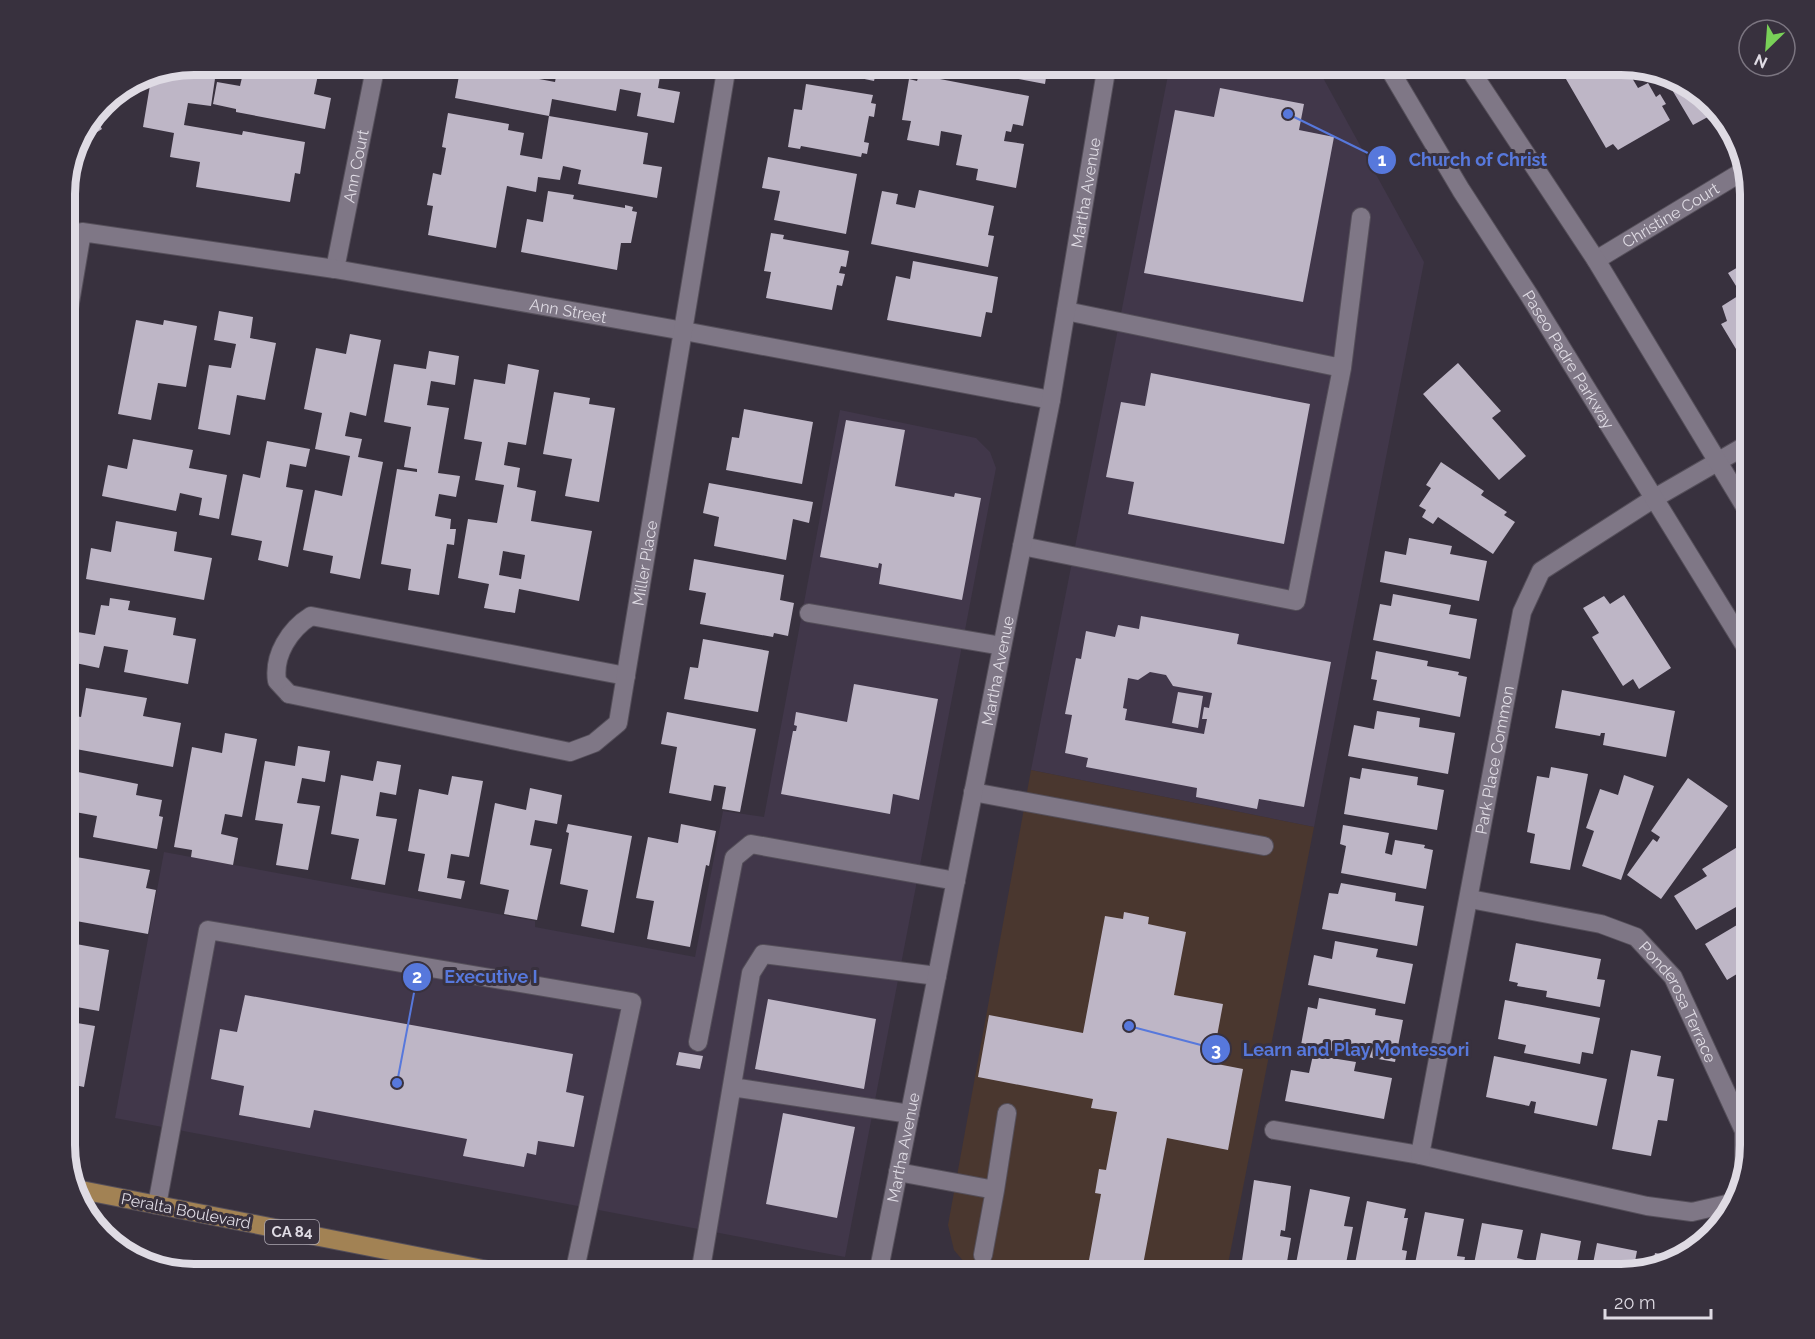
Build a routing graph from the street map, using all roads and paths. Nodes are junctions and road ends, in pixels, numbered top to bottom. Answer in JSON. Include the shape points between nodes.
{"nodes":[{"id":1,"x":374,"y":75,"type":"edge"},
{"id":2,"x":725,"y":75,"type":"edge"},
{"id":3,"x":1105,"y":75,"type":"edge"},
{"id":4,"x":1394,"y":75,"type":"edge"},
{"id":5,"x":1474,"y":75,"type":"edge"},
{"id":6,"x":1738,"y":174,"type":"edge"},
{"id":7,"x":1361,"y":217,"type":"dead end"},
{"id":8,"x":1596,"y":260,"type":"junction"},
{"id":9,"x":335,"y":269,"type":"junction"},
{"id":10,"x":75,"y":273,"type":"edge"},
{"id":11,"x":1066,"y":311,"type":"junction"},
{"id":12,"x":684,"y":331,"type":"junction"},
{"id":13,"x":1342,"y":368,"type":"junction"},
{"id":14,"x":1050,"y":400,"type":"junction"},
{"id":15,"x":1740,"y":449,"type":"edge"},
{"id":16,"x":1717,"y":463,"type":"junction"},
{"id":17,"x":1740,"y":499,"type":"edge"},
{"id":18,"x":1653,"y":500,"type":"junction"},
{"id":19,"x":1022,"y":546,"type":"junction"},
{"id":20,"x":809,"y":613,"type":"dead end"},
{"id":21,"x":1740,"y":638,"type":"edge"},
{"id":22,"x":1002,"y":646,"type":"junction"},
{"id":23,"x":626,"y":676,"type":"junction"},
{"id":24,"x":973,"y":792,"type":"junction"},
{"id":25,"x":1264,"y":846,"type":"dead end"},
{"id":26,"x":956,"y":881,"type":"junction"},
{"id":27,"x":1470,"y":899,"type":"junction"},
{"id":28,"x":937,"y":976,"type":"junction"},
{"id":29,"x":698,"y":1042,"type":"dead end"},
{"id":30,"x":732,"y":1087,"type":"junction"},
{"id":31,"x":1007,"y":1113,"type":"dead end"},
{"id":32,"x":910,"y":1114,"type":"junction"},
{"id":33,"x":1740,"y":1122,"type":"edge"},
{"id":34,"x":1274,"y":1130,"type":"dead end"},
{"id":35,"x":1420,"y":1155,"type":"junction"},
{"id":36,"x":898,"y":1172,"type":"junction"},
{"id":37,"x":995,"y":1190,"type":"junction"},
{"id":38,"x":84,"y":1191,"type":"edge"},
{"id":39,"x":157,"y":1205,"type":"junction"},
{"id":40,"x":1724,"y":1205,"type":"edge"},
{"id":41,"x":983,"y":1255,"type":"dead end"},
{"id":42,"x":453,"y":1264,"type":"edge"},
{"id":43,"x":576,"y":1264,"type":"edge"},
{"id":44,"x":702,"y":1264,"type":"edge"},
{"id":45,"x":880,"y":1264,"type":"edge"}],
"edges":[{"from":1,"to":9,"type":"street","name":"Ann Court"},
{"from":2,"to":12,"type":"street","name":"Miller Place"},
{"from":3,"to":11,"type":"street","name":"Martha Avenue"},
{"from":4,"to":18,"type":"street","name":"Paseo Padre Parkway"},
{"from":5,"to":8,"type":"street"},
{"from":6,"to":8,"type":"street","name":"Christine Court"},
{"from":7,"to":13,"type":"street"},
{"from":8,"to":16,"type":"street"},
{"from":9,"to":10,"type":"street","name":"Ann Street","via":[[82,232]]},
{"from":9,"to":12,"type":"street","name":"Ann Street"},
{"from":11,"to":13,"type":"street"},
{"from":11,"to":14,"type":"street","name":"Martha Avenue"},
{"from":12,"to":14,"type":"street","name":"Ann Street"},
{"from":12,"to":23,"type":"street","name":"Miller Place"},
{"from":13,"to":19,"type":"street","via":[[1296,601]]},
{"from":14,"to":19,"type":"street","name":"Martha Avenue"},
{"from":15,"to":16,"type":"street","name":"Park Place Common"},
{"from":16,"to":17,"type":"street"},
{"from":16,"to":18,"type":"street","name":"Park Place Common"},
{"from":18,"to":21,"type":"street","name":"Paseo Padre Parkway"},
{"from":18,"to":27,"type":"street","name":"Park Place Common","via":[[1541,571],[1530,592],[1522,612]]},
{"from":19,"to":22,"type":"street","name":"Martha Avenue"},
{"from":20,"to":22,"type":"street"},
{"from":22,"to":24,"type":"street","name":"Martha Avenue"},
{"from":23,"to":23,"type":"street","name":"Miller Place","via":[[618,723],[594,743],[570,752],[289,694],[277,681],[279,656],[298,624],[311,616]]},
{"from":24,"to":25,"type":"street"},
{"from":24,"to":26,"type":"street","name":"Martha Avenue"},
{"from":26,"to":28,"type":"street","name":"Martha Avenue"},
{"from":26,"to":29,"type":"street","via":[[751,844],[734,858]]},
{"from":27,"to":33,"type":"street","name":"Ponderosa Terrace","via":[[1601,924],[1636,937],[1673,977]]},
{"from":27,"to":35,"type":"street","name":"Park Place Common"},
{"from":28,"to":30,"type":"street","via":[[763,954],[752,973]]},
{"from":28,"to":32,"type":"street","name":"Martha Avenue"},
{"from":30,"to":32,"type":"street"},
{"from":30,"to":44,"type":"street"},
{"from":31,"to":37,"type":"street"},
{"from":32,"to":36,"type":"street","name":"Martha Avenue"},
{"from":34,"to":35,"type":"street"},
{"from":35,"to":40,"type":"street","via":[[1647,1206],[1692,1212]]},
{"from":36,"to":37,"type":"street"},
{"from":36,"to":45,"type":"street","name":"Martha Avenue"},
{"from":37,"to":41,"type":"street"},
{"from":38,"to":39,"type":"main road","name":"Peralta Boulevard","number":"CA 84"},
{"from":39,"to":42,"type":"main road","name":"Peralta Boulevard","number":"CA 84"},
{"from":39,"to":43,"type":"street","via":[[208,930],[632,1002]]}]}
